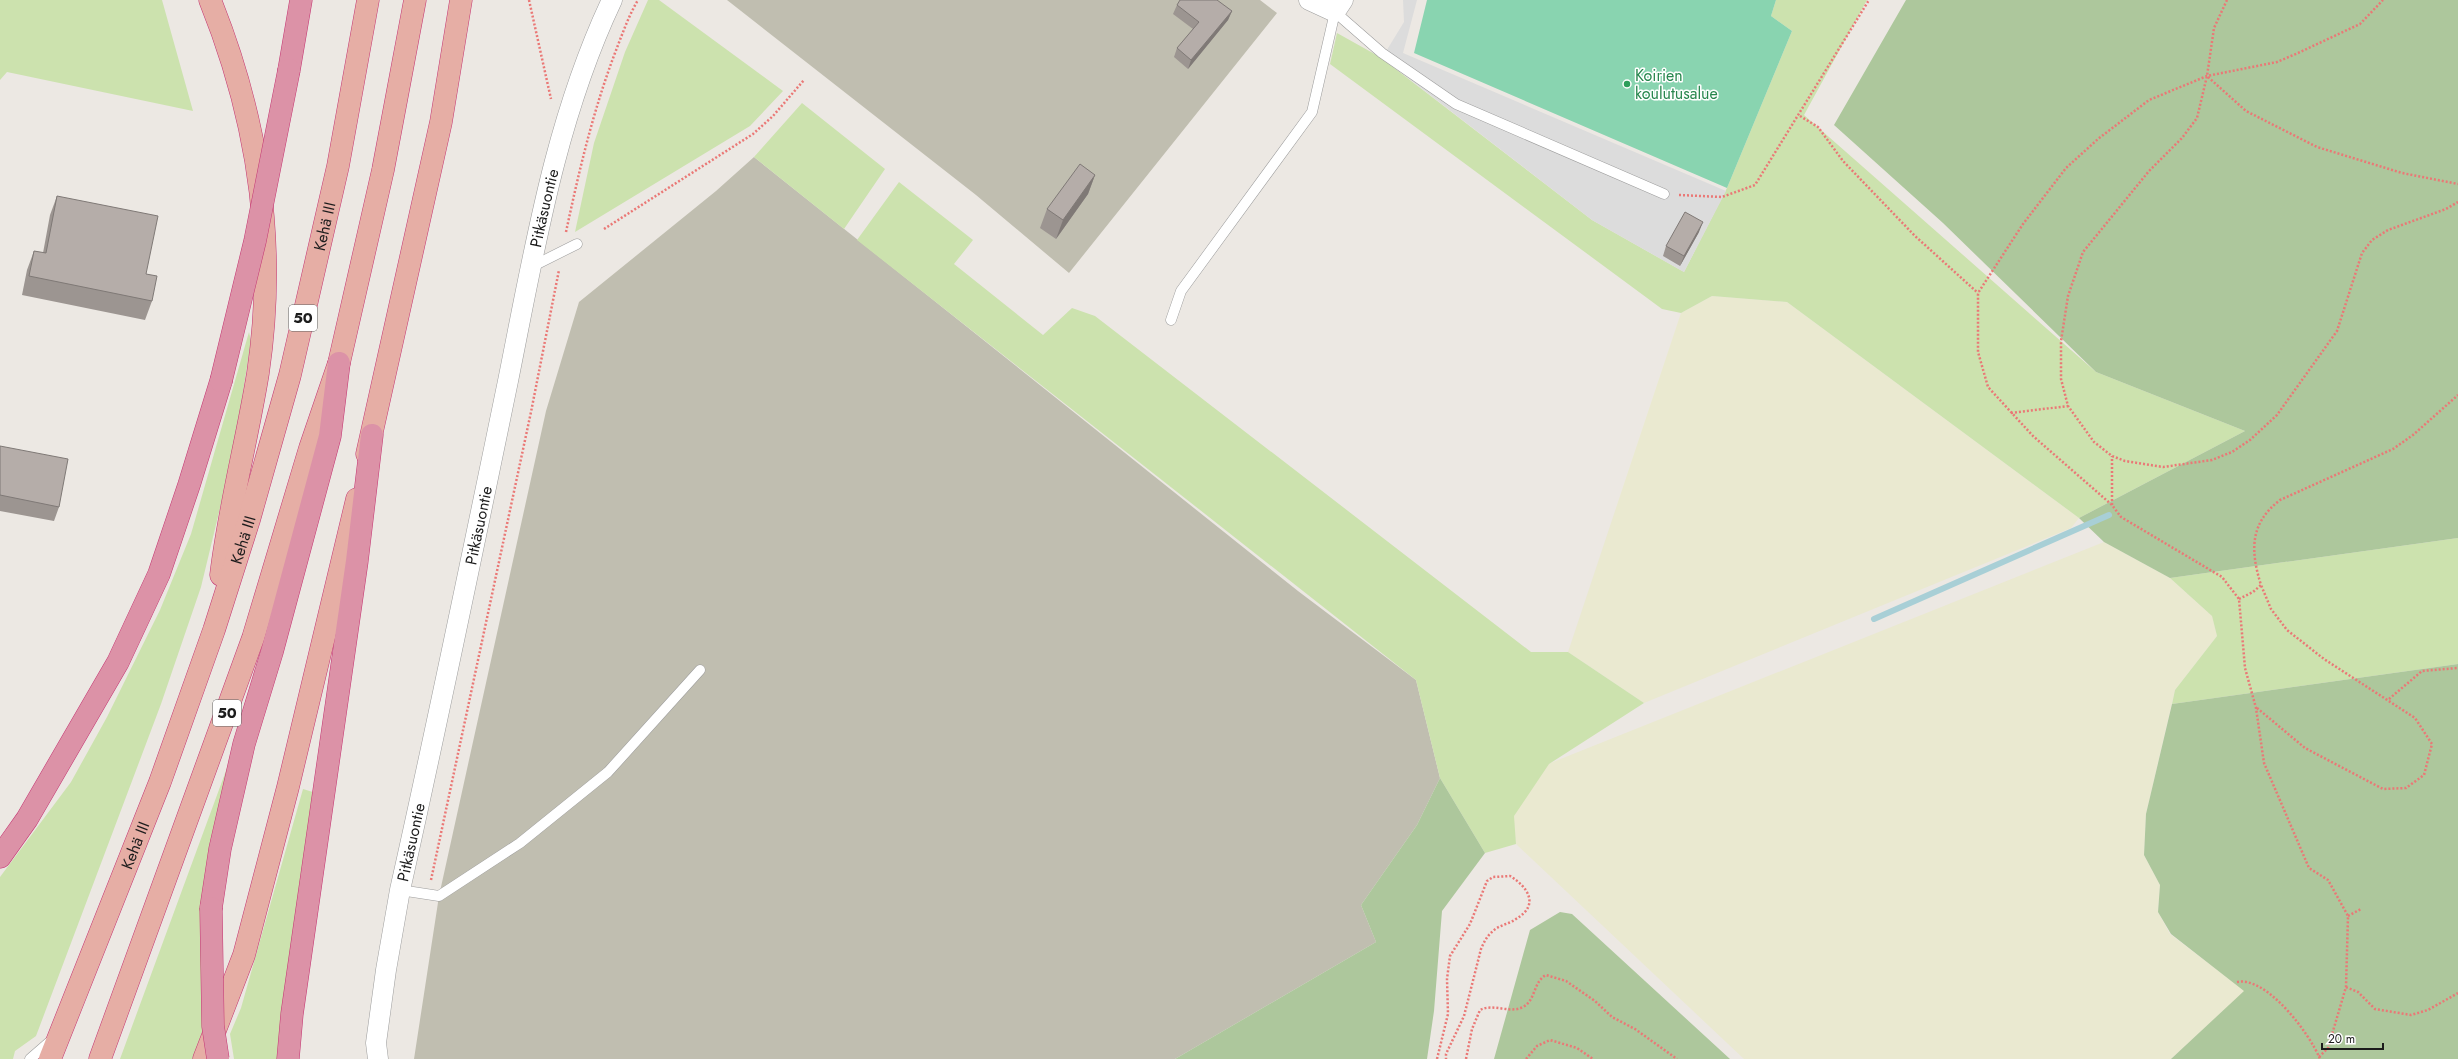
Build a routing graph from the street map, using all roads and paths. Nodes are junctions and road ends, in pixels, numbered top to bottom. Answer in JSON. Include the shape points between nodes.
{"nodes":[{"id":1,"x":210,"y":0,"type":"edge"},
{"id":2,"x":301,"y":0,"type":"edge"},
{"id":3,"x":368,"y":0,"type":"edge"},
{"id":4,"x":415,"y":0,"type":"edge"},
{"id":5,"x":461,"y":0,"type":"edge"},
{"id":6,"x":529,"y":0,"type":"edge"},
{"id":7,"x":612,"y":0,"type":"edge"},
{"id":8,"x":638,"y":0,"type":"edge"},
{"id":9,"x":1309,"y":0,"type":"edge"},
{"id":10,"x":1869,"y":0,"type":"edge"},
{"id":11,"x":2227,"y":0,"type":"edge"},
{"id":12,"x":2383,"y":0,"type":"edge"},
{"id":13,"x":1339,"y":6,"type":"edge"},
{"id":14,"x":2207,"y":76,"type":"junction"},
{"id":15,"x":804,"y":80,"type":"dead end"},
{"id":16,"x":552,"y":102,"type":"dead end"},
{"id":17,"x":1800,"y":116,"type":"junction"},
{"id":18,"x":2458,"y":184,"type":"edge"},
{"id":19,"x":1664,"y":194,"type":"joint"},
{"id":20,"x":2458,"y":202,"type":"edge"},
{"id":21,"x":604,"y":229,"type":"dead end"},
{"id":22,"x":577,"y":244,"type":"dead end"},
{"id":23,"x":562,"y":251,"type":"junction"},
{"id":24,"x":531,"y":267,"type":"junction"},
{"id":25,"x":1978,"y":294,"type":"junction"},
{"id":26,"x":1171,"y":320,"type":"dead end"},
{"id":27,"x":339,"y":363,"type":"junction"},
{"id":28,"x":2458,"y":395,"type":"edge"},
{"id":29,"x":2068,"y":406,"type":"junction"},
{"id":30,"x":2011,"y":413,"type":"junction"},
{"id":31,"x":372,"y":434,"type":"junction"},
{"id":32,"x":2112,"y":456,"type":"junction"},
{"id":33,"x":2112,"y":504,"type":"junction"},
{"id":34,"x":2261,"y":585,"type":"junction"},
{"id":35,"x":2239,"y":599,"type":"junction"},
{"id":36,"x":214,"y":630,"type":"junction"},
{"id":37,"x":2458,"y":668,"type":"edge"},
{"id":38,"x":700,"y":670,"type":"dead end"},
{"id":39,"x":2389,"y":699,"type":"junction"},
{"id":40,"x":2256,"y":708,"type":"junction"},
{"id":41,"x":54,"y":770,"type":"junction"},
{"id":42,"x":0,"y":835,"type":"edge"},
{"id":43,"x":0,"y":857,"type":"edge"},
{"id":44,"x":400,"y":890,"type":"junction"},
{"id":45,"x":427,"y":895,"type":"junction"},
{"id":46,"x":2361,"y":908,"type":"dead end"},
{"id":47,"x":2348,"y":916,"type":"junction"},
{"id":48,"x":2237,"y":982,"type":"dead end"},
{"id":49,"x":2346,"y":987,"type":"junction"},
{"id":50,"x":2458,"y":993,"type":"edge"},
{"id":51,"x":60,"y":1032,"type":"junction"},
{"id":52,"x":2319,"y":1058,"type":"edge"},
{"id":53,"x":30,"y":1059,"type":"edge"},
{"id":54,"x":50,"y":1059,"type":"edge"},
{"id":55,"x":100,"y":1059,"type":"edge"},
{"id":56,"x":204,"y":1059,"type":"edge"},
{"id":57,"x":218,"y":1059,"type":"edge"},
{"id":58,"x":288,"y":1059,"type":"edge"},
{"id":59,"x":378,"y":1059,"type":"edge"},
{"id":60,"x":1437,"y":1059,"type":"edge"},
{"id":61,"x":1446,"y":1059,"type":"edge"},
{"id":62,"x":1466,"y":1059,"type":"edge"},
{"id":63,"x":1526,"y":1059,"type":"edge"},
{"id":64,"x":1593,"y":1059,"type":"edge"},
{"id":65,"x":1677,"y":1059,"type":"edge"}],
"edges":[{"from":1,"to":36,"type":"highway","via":[[245,106],[256,149],[266,268],[258,371],[225,544]]},
{"from":2,"to":41,"type":"highway","bridge":true,"via":[[255,241],[221,381],[189,485],[159,574],[118,662]]},
{"from":3,"to":36,"type":"highway","name":"Kehä III","number":"50","via":[[338,166],[290,375],[249,520]]},
{"from":4,"to":27,"type":"highway","number":"50","via":[[383,170]]},
{"from":5,"to":31,"type":"highway","via":[[441,122]]},
{"from":6,"to":16,"type":"path"},
{"from":7,"to":24,"type":"street","name":"Pitkäsuontie","via":[[591,44],[560,139]]},
{"from":8,"to":23,"type":"path","via":[[606,76],[585,146]]},
{"from":9,"to":13,"type":"street"},
{"from":10,"to":17,"type":"path"},
{"from":11,"to":14,"type":"path","via":[[2214,28]]},
{"from":12,"to":14,"type":"path","via":[[2360,24],[2342,34],[2277,62]]},
{"from":13,"to":19,"type":"lane","via":[[1382,53],[1456,104]]},
{"from":13,"to":26,"type":"lane","via":[[1312,112],[1181,291]]},
{"from":14,"to":18,"type":"path","via":[[2246,111],[2317,147],[2402,173]]},
{"from":14,"to":25,"type":"path","via":[[2149,100],[2098,139],[2066,168],[2023,224]]},
{"from":14,"to":29,"type":"path","via":[[2197,118],[2082,252],[2068,296],[2061,341],[2060,379]]},
{"from":15,"to":21,"type":"path","via":[[773,116],[753,134]]},
{"from":17,"to":19,"type":"path","via":[[1755,185],[1722,198]]},
{"from":17,"to":25,"type":"path","via":[[1818,126],[1842,161],[1915,236]]},
{"from":20,"to":32,"type":"path","via":[[2446,210],[2388,230],[2372,240],[2362,253],[2337,331],[2277,415],[2250,440],[2232,452],[2212,460],[2185,465],[2141,465]]},
{"from":22,"to":23,"type":"lane"},
{"from":23,"to":24,"type":"lane"},
{"from":23,"to":45,"type":"path","via":[[531,412]]},
{"from":24,"to":44,"type":"street","name":"Pitkäsuontie"},
{"from":25,"to":30,"type":"path","via":[[1978,352],[1988,387]]},
{"from":27,"to":55,"type":"highway","number":"50","via":[[310,448],[253,638]]},
{"from":27,"to":57,"type":"highway","bridge":true,"via":[[330,436],[272,652],[244,744],[220,849],[211,908],[213,1026]]},
{"from":28,"to":34,"type":"path","via":[[2413,435],[2393,449],[2280,500],[2266,511],[2256,538],[2254,562]]},
{"from":29,"to":30,"type":"path"},
{"from":29,"to":32,"type":"path","via":[[2084,432]]},
{"from":30,"to":33,"type":"path","via":[[2033,436]]},
{"from":31,"to":56,"type":"highway","via":[[290,779],[244,955]]},
{"from":31,"to":58,"type":"highway","via":[[357,561],[292,1014]]},
{"from":32,"to":33,"type":"path"},
{"from":33,"to":35,"type":"path","via":[[2121,517],[2222,577]]},
{"from":34,"to":35,"type":"path"},
{"from":34,"to":39,"type":"path","via":[[2271,609],[2287,630],[2324,659]]},
{"from":35,"to":40,"type":"path","via":[[2245,668]]},
{"from":36,"to":51,"type":"highway","name":"Kehä III","number":"50","via":[[160,782]]},
{"from":37,"to":39,"type":"path","via":[[2422,671]]},
{"from":38,"to":45,"type":"lane","via":[[608,772],[520,843],[439,896]]},
{"from":39,"to":40,"type":"path","via":[[2415,718],[2432,744],[2424,775],[2406,788],[2383,789],[2305,748]]},
{"from":40,"to":47,"type":"path","via":[[2264,763],[2309,868],[2328,880]]},
{"from":41,"to":42,"type":"highway","via":[[19,808]]},
{"from":41,"to":43,"type":"highway","via":[[27,819]]},
{"from":44,"to":45,"type":"lane"},
{"from":44,"to":59,"type":"street","name":"Pitkäsuontie","via":[[376,1043]]},
{"from":46,"to":47,"type":"path"},
{"from":47,"to":49,"type":"path"},
{"from":48,"to":52,"type":"path","via":[[2247,981],[2256,985],[2281,1004],[2300,1024]]},
{"from":49,"to":50,"type":"path","via":[[2358,992],[2375,1009],[2411,1015],[2428,1010]]},
{"from":49,"to":52,"type":"path","via":[[2328,1048]]},
{"from":51,"to":53,"type":"lane"},
{"from":51,"to":54,"type":"highway","name":"Kehä III","number":"50"},
{"from":60,"to":61,"type":"path","via":[[1448,1014],[1447,979],[1450,956],[1470,924],[1487,881],[1494,877],[1510,876],[1526,888],[1529,900],[1527,908],[1522,915],[1494,930],[1486,938],[1464,1016]]},
{"from":62,"to":65,"type":"path","via":[[1472,1028],[1480,1010],[1486,1007],[1524,1007],[1532,998],[1538,982],[1546,975],[1566,981],[1595,1001],[1612,1017],[1635,1028]]},
{"from":63,"to":64,"type":"path","via":[[1537,1046],[1550,1040],[1577,1048]]}]}
